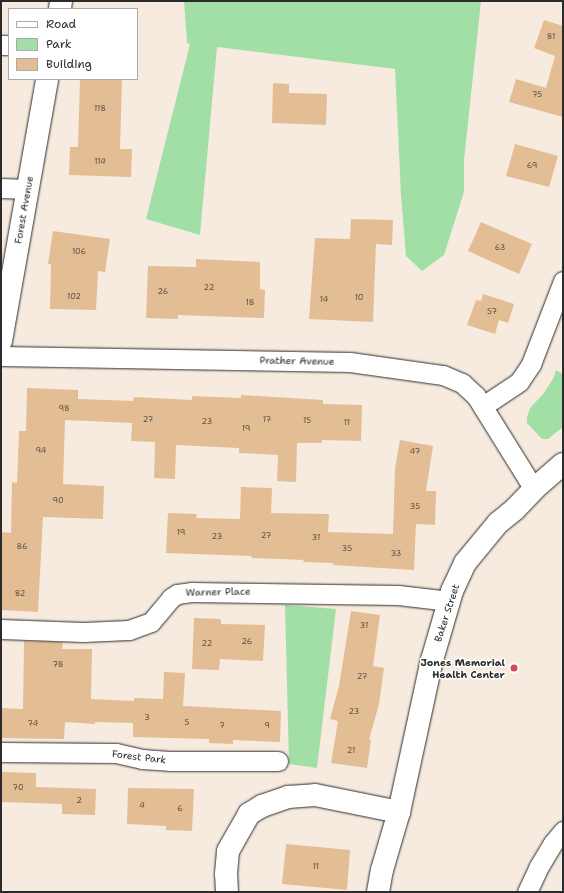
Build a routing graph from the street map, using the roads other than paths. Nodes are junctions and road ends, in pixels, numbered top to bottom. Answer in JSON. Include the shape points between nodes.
{"nodes":[{"id":1,"x":47,"y":80,"type":"edge"},
{"id":2,"x":1,"y":188,"type":"edge"},
{"id":3,"x":28,"y":189,"type":"junction"},
{"id":4,"x":563,"y":281,"type":"edge"},
{"id":5,"x":1,"y":341,"type":"edge"},
{"id":6,"x":1,"y":356,"type":"edge"},
{"id":7,"x":483,"y":406,"type":"junction"},
{"id":8,"x":563,"y":464,"type":"edge"},
{"id":9,"x":534,"y":489,"type":"junction"},
{"id":10,"x":450,"y":601,"type":"junction"},
{"id":11,"x":1,"y":629,"type":"edge"},
{"id":12,"x":1,"y":752,"type":"edge"},
{"id":13,"x":278,"y":761,"type":"dead end"},
{"id":14,"x":399,"y":812,"type":"junction"},
{"id":15,"x":563,"y":831,"type":"edge"},
{"id":16,"x":227,"y":892,"type":"edge"},
{"id":17,"x":378,"y":892,"type":"edge"},
{"id":18,"x":527,"y":892,"type":"edge"}],
"edges":[{"from":1,"to":3,"type":"main road","name":"Forest Avenue"},
{"from":2,"to":3,"type":"street"},
{"from":3,"to":5,"type":"main road","name":"Forest Avenue"},
{"from":4,"to":7,"type":"street","via":[[531,364],[519,382]]},
{"from":6,"to":7,"type":"street","name":"Prather Avenue","via":[[350,362],[443,374],[462,383]]},
{"from":7,"to":9,"type":"street","name":"Prather Avenue"},
{"from":8,"to":9,"type":"main road","name":"Baker Street"},
{"from":9,"to":10,"type":"main road","name":"Baker Street","via":[[498,523],[465,563]]},
{"from":10,"to":11,"type":"street","name":"Warner Place","via":[[398,595],[191,592],[177,594],[151,622],[130,630],[83,632]]},
{"from":10,"to":14,"type":"main road","name":"Baker Street","via":[[432,660]]},
{"from":12,"to":13,"type":"street","name":"Forest Park","via":[[116,753],[142,759],[169,761]]},
{"from":14,"to":16,"type":"main road","via":[[315,795],[288,797],[262,806],[249,814],[228,851]]},
{"from":14,"to":17,"type":"main road","name":"Baker Street"},
{"from":15,"to":18,"type":"street","via":[[542,861]]}]}
